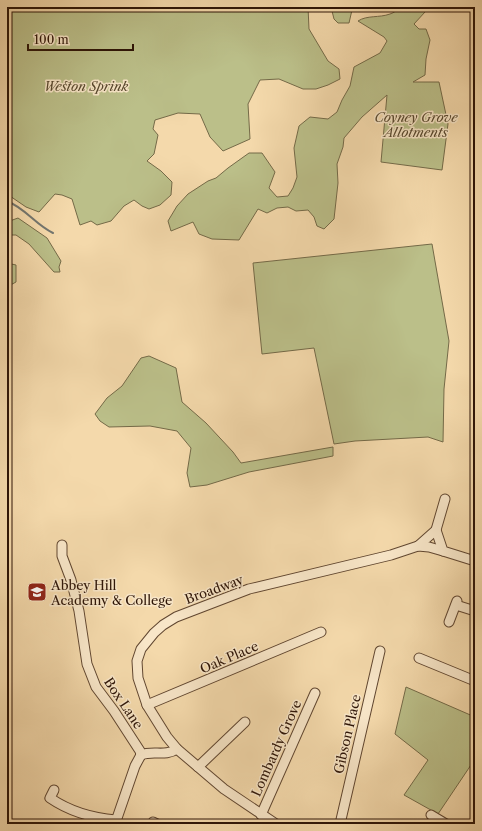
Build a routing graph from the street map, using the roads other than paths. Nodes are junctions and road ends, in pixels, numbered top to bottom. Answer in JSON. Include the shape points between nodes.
{"nodes":[{"id":1,"x":445,"y":499,"type":"dead end"},
{"id":2,"x":436,"y":530,"type":"junction"},
{"id":3,"x":62,"y":545,"type":"dead end"},
{"id":4,"x":418,"y":546,"type":"junction"},
{"id":5,"x":443,"y":551,"type":"junction"},
{"id":6,"x":475,"y":561,"type":"edge"},
{"id":7,"x":475,"y":611,"type":"edge"},
{"id":8,"x":449,"y":622,"type":"dead end"},
{"id":9,"x":321,"y":632,"type":"dead end"},
{"id":10,"x":380,"y":651,"type":"dead end"},
{"id":11,"x":419,"y":658,"type":"dead end"},
{"id":12,"x":475,"y":682,"type":"edge"},
{"id":13,"x":315,"y":692,"type":"dead end"},
{"id":14,"x":147,"y":706,"type":"junction"},
{"id":15,"x":245,"y":722,"type":"dead end"},
{"id":16,"x":177,"y":750,"type":"junction"},
{"id":17,"x":141,"y":755,"type":"junction"},
{"id":18,"x":198,"y":767,"type":"junction"},
{"id":19,"x":50,"y":792,"type":"dead end"},
{"id":20,"x":261,"y":815,"type":"junction"},
{"id":21,"x":431,"y":816,"type":"dead end"},
{"id":22,"x":115,"y":822,"type":"edge"},
{"id":23,"x":276,"y":824,"type":"edge"},
{"id":24,"x":340,"y":824,"type":"edge"},
{"id":25,"x":446,"y":824,"type":"edge"}],
"edges":[{"from":1,"to":2,"type":"street"},
{"from":2,"to":4,"type":"street"},
{"from":2,"to":5,"type":"street"},
{"from":3,"to":17,"type":"street","name":"Box Lane","via":[[62,556],[79,611],[87,664],[96,687]]},
{"from":4,"to":5,"type":"street","name":"Broadway"},
{"from":4,"to":14,"type":"street","name":"Broadway","via":[[391,555],[249,589],[176,617],[162,625],[141,649],[137,661],[138,678]]},
{"from":5,"to":6,"type":"street","name":"Broadway"},
{"from":7,"to":8,"type":"street","via":[[456,603]]},
{"from":9,"to":14,"type":"street","name":"Oak Place"},
{"from":10,"to":24,"type":"street","name":"Gibson Place"},
{"from":11,"to":12,"type":"street"},
{"from":13,"to":20,"type":"street","name":"Lombardy Grove"},
{"from":14,"to":16,"type":"street","name":"Broadway"},
{"from":15,"to":18,"type":"street"},
{"from":16,"to":17,"type":"street","via":[[172,753]]},
{"from":16,"to":18,"type":"street","name":"Broadway"},
{"from":17,"to":22,"type":"street"},
{"from":18,"to":20,"type":"street","name":"Broadway"},
{"from":19,"to":22,"type":"street","via":[[50,798],[67,809]]},
{"from":20,"to":23,"type":"street","name":"Broadway"},
{"from":21,"to":25,"type":"street"}]}
